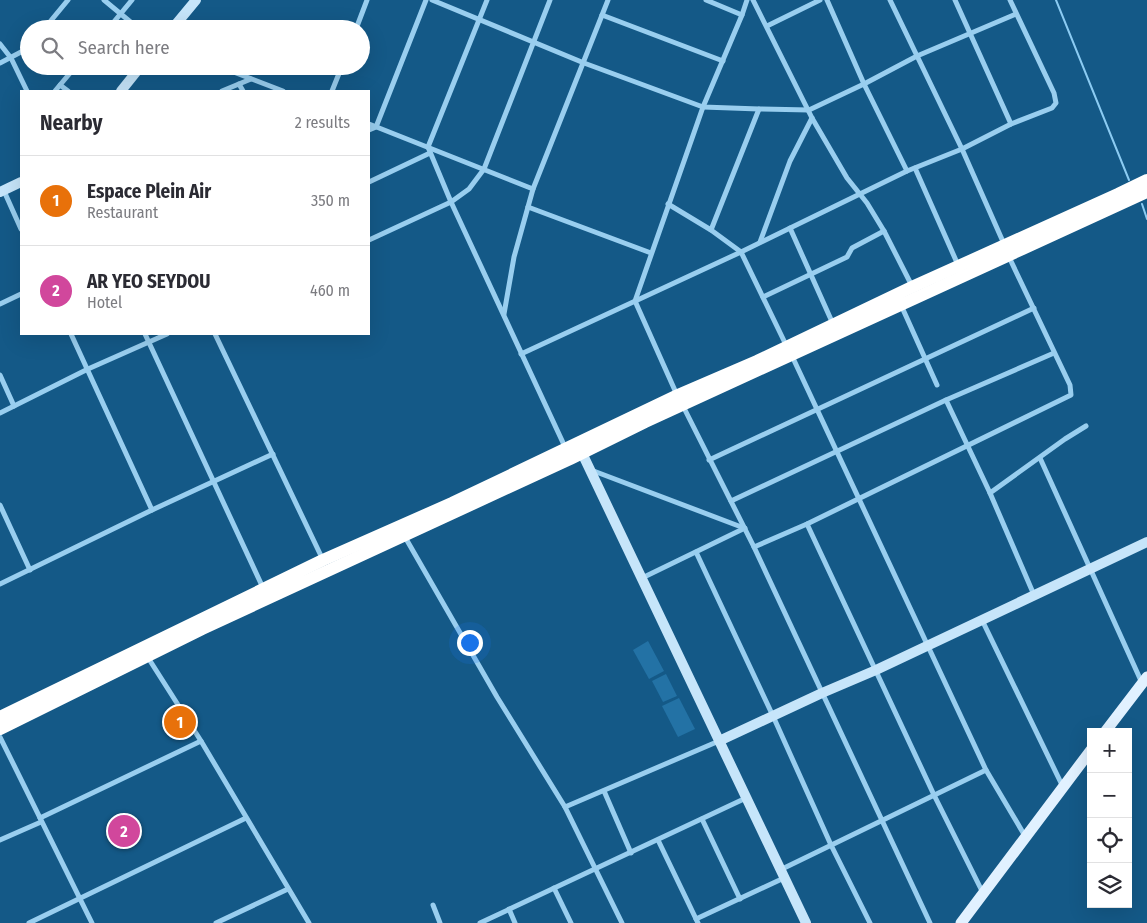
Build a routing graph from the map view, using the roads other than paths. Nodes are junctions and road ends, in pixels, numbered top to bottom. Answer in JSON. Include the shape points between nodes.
{"nodes":[{"id":1,"x":68,"y":0,"type":"edge"},
{"id":2,"x":104,"y":0,"type":"edge"},
{"id":3,"x":132,"y":0,"type":"edge"},
{"id":4,"x":196,"y":0,"type":"edge"},
{"id":5,"x":367,"y":0,"type":"edge"},
{"id":6,"x":426,"y":0,"type":"edge"},
{"id":7,"x":432,"y":0,"type":"edge"},
{"id":8,"x":487,"y":0,"type":"edge"},
{"id":9,"x":550,"y":0,"type":"edge"},
{"id":10,"x":608,"y":0,"type":"edge"},
{"id":11,"x":706,"y":0,"type":"edge"},
{"id":12,"x":747,"y":0,"type":"edge"},
{"id":13,"x":753,"y":0,"type":"edge"},
{"id":14,"x":820,"y":0,"type":"edge"},
{"id":15,"x":827,"y":0,"type":"edge"},
{"id":16,"x":890,"y":0,"type":"edge"},
{"id":17,"x":955,"y":0,"type":"edge"},
{"id":18,"x":1010,"y":0,"type":"edge"},
{"id":19,"x":120,"y":14,"type":"junction"},
{"id":20,"x":1016,"y":14,"type":"junction"},
{"id":21,"x":602,"y":15,"type":"junction"},
{"id":22,"x":742,"y":15,"type":"junction"},
{"id":23,"x":479,"y":18,"type":"junction"},
{"id":24,"x":51,"y":20,"type":"edge"},
{"id":25,"x":115,"y":20,"type":"edge"},
{"id":26,"x":128,"y":20,"type":"edge"},
{"id":27,"x":179,"y":20,"type":"edge"},
{"id":28,"x":359,"y":20,"type":"edge"},
{"id":29,"x":767,"y":26,"type":"junction"},
{"id":30,"x":970,"y":33,"type":"junction"},
{"id":31,"x":533,"y":41,"type":"junction"},
{"id":32,"x":0,"y":44,"type":"edge"},
{"id":33,"x":20,"y":52,"type":"edge"},
{"id":34,"x":917,"y":56,"type":"junction"},
{"id":35,"x":11,"y":58,"type":"junction"},
{"id":36,"x":724,"y":60,"type":"junction"},
{"id":37,"x":584,"y":62,"type":"junction"},
{"id":38,"x":0,"y":63,"type":"edge"},
{"id":39,"x":68,"y":75,"type":"edge"},
{"id":40,"x":134,"y":75,"type":"edge"},
{"id":41,"x":241,"y":75,"type":"edge"},
{"id":42,"x":338,"y":75,"type":"edge"},
{"id":43,"x":251,"y":79,"type":"junction"},
{"id":44,"x":239,"y":84,"type":"junction"},
{"id":45,"x":864,"y":84,"type":"junction"},
{"id":46,"x":60,"y":85,"type":"junction"},
{"id":47,"x":27,"y":90,"type":"edge"},
{"id":48,"x":56,"y":90,"type":"edge"},
{"id":49,"x":67,"y":90,"type":"edge"},
{"id":50,"x":122,"y":90,"type":"edge"},
{"id":51,"x":224,"y":90,"type":"edge"},
{"id":52,"x":242,"y":90,"type":"edge"},
{"id":53,"x":280,"y":90,"type":"edge"},
{"id":54,"x":332,"y":90,"type":"edge"},
{"id":55,"x":704,"y":107,"type":"junction"},
{"id":56,"x":759,"y":109,"type":"junction"},
{"id":57,"x":809,"y":110,"type":"junction"},
{"id":58,"x":812,"y":118,"type":"junction"},
{"id":59,"x":370,"y":124,"type":"edge"},
{"id":60,"x":1011,"y":124,"type":"junction"},
{"id":61,"x":376,"y":127,"type":"junction"},
{"id":62,"x":370,"y":130,"type":"edge"},
{"id":63,"x":428,"y":147,"type":"junction"},
{"id":64,"x":962,"y":149,"type":"junction"},
{"id":65,"x":430,"y":153,"type":"junction"},
{"id":66,"x":915,"y":168,"type":"junction"},
{"id":67,"x":484,"y":169,"type":"junction"},
{"id":68,"x":907,"y":171,"type":"junction"},
{"id":69,"x":1147,"y":180,"type":"edge"},
{"id":70,"x":20,"y":182,"type":"edge"},
{"id":71,"x":370,"y":182,"type":"edge"},
{"id":72,"x":533,"y":189,"type":"junction"},
{"id":73,"x":2,"y":191,"type":"edge"},
{"id":74,"x":1147,"y":192,"type":"edge"},
{"id":75,"x":860,"y":193,"type":"junction"},
{"id":76,"x":451,"y":202,"type":"junction"},
{"id":77,"x":668,"y":204,"type":"junction"},
{"id":78,"x":528,"y":207,"type":"junction"},
{"id":79,"x":20,"y":227,"type":"edge"},
{"id":80,"x":790,"y":228,"type":"junction"},
{"id":81,"x":711,"y":230,"type":"junction"},
{"id":82,"x":884,"y":231,"type":"junction"},
{"id":83,"x":370,"y":240,"type":"edge"},
{"id":84,"x":760,"y":242,"type":"junction"},
{"id":85,"x":1006,"y":251,"type":"junction"},
{"id":86,"x":741,"y":252,"type":"junction"},
{"id":87,"x":651,"y":254,"type":"junction"},
{"id":88,"x":958,"y":266,"type":"junction"},
{"id":89,"x":810,"y":274,"type":"junction"},
{"id":90,"x":912,"y":287,"type":"junction"},
{"id":91,"x":20,"y":294,"type":"edge"},
{"id":92,"x":763,"y":296,"type":"junction"},
{"id":93,"x":635,"y":300,"type":"junction"},
{"id":94,"x":0,"y":304,"type":"edge"},
{"id":95,"x":901,"y":305,"type":"junction"},
{"id":96,"x":1034,"y":308,"type":"junction"},
{"id":97,"x":504,"y":315,"type":"junction"},
{"id":98,"x":834,"y":324,"type":"junction"},
{"id":99,"x":71,"y":335,"type":"edge"},
{"id":100,"x":146,"y":335,"type":"edge"},
{"id":101,"x":165,"y":335,"type":"edge"},
{"id":102,"x":216,"y":335,"type":"edge"},
{"id":103,"x":149,"y":342,"type":"junction"},
{"id":104,"x":789,"y":351,"type":"junction"},
{"id":105,"x":1054,"y":353,"type":"junction"},
{"id":106,"x":521,"y":354,"type":"junction"},
{"id":107,"x":925,"y":358,"type":"junction"},
{"id":108,"x":88,"y":369,"type":"junction"},
{"id":109,"x":0,"y":375,"type":"edge"},
{"id":110,"x":937,"y":385,"type":"dead end"},
{"id":111,"x":680,"y":400,"type":"junction"},
{"id":112,"x":946,"y":400,"type":"junction"},
{"id":113,"x":14,"y":406,"type":"junction"},
{"id":114,"x":816,"y":409,"type":"junction"},
{"id":115,"x":0,"y":413,"type":"edge"},
{"id":116,"x":1086,"y":426,"type":"dead end"},
{"id":117,"x":968,"y":446,"type":"junction"},
{"id":118,"x":582,"y":453,"type":"junction"},
{"id":119,"x":836,"y":453,"type":"junction"},
{"id":120,"x":273,"y":454,"type":"junction"},
{"id":121,"x":568,"y":454,"type":"junction"},
{"id":122,"x":1040,"y":458,"type":"junction"},
{"id":123,"x":709,"y":460,"type":"junction"},
{"id":124,"x":590,"y":470,"type":"junction"},
{"id":125,"x":214,"y":481,"type":"junction"},
{"id":126,"x":990,"y":493,"type":"junction"},
{"id":127,"x":858,"y":498,"type":"junction"},
{"id":128,"x":731,"y":500,"type":"junction"},
{"id":129,"x":0,"y":506,"type":"edge"},
{"id":130,"x":152,"y":510,"type":"junction"},
{"id":131,"x":807,"y":524,"type":"junction"},
{"id":132,"x":744,"y":528,"type":"junction"},
{"id":133,"x":404,"y":536,"type":"junction"},
{"id":134,"x":1147,"y":542,"type":"edge"},
{"id":135,"x":754,"y":547,"type":"junction"},
{"id":136,"x":696,"y":552,"type":"junction"},
{"id":137,"x":323,"y":560,"type":"junction"},
{"id":138,"x":1089,"y":569,"type":"junction"},
{"id":139,"x":30,"y":570,"type":"junction"},
{"id":140,"x":642,"y":578,"type":"junction"},
{"id":141,"x":0,"y":584,"type":"edge"},
{"id":142,"x":266,"y":594,"type":"junction"},
{"id":143,"x":1034,"y":595,"type":"junction"},
{"id":144,"x":982,"y":619,"type":"junction"},
{"id":145,"x":928,"y":644,"type":"junction"},
{"id":146,"x":145,"y":652,"type":"junction"},
{"id":147,"x":876,"y":670,"type":"junction"},
{"id":148,"x":1144,"y":680,"type":"edge"},
{"id":149,"x":822,"y":693,"type":"junction"},
{"id":150,"x":773,"y":716,"type":"junction"},
{"id":151,"x":0,"y":717,"type":"edge"},
{"id":152,"x":1108,"y":728,"type":"edge"},
{"id":153,"x":0,"y":729,"type":"edge"},
{"id":154,"x":0,"y":737,"type":"edge"},
{"id":155,"x":719,"y":741,"type":"junction"},
{"id":156,"x":201,"y":742,"type":"junction"},
{"id":157,"x":1087,"y":755,"type":"edge"},
{"id":158,"x":986,"y":770,"type":"junction"},
{"id":159,"x":1063,"y":787,"type":"junction"},
{"id":160,"x":604,"y":791,"type":"junction"},
{"id":161,"x":934,"y":794,"type":"junction"},
{"id":162,"x":746,"y":798,"type":"junction"},
{"id":163,"x":565,"y":807,"type":"junction"},
{"id":164,"x":246,"y":818,"type":"junction"},
{"id":165,"x":702,"y":819,"type":"junction"},
{"id":166,"x":40,"y":820,"type":"junction"},
{"id":167,"x":882,"y":821,"type":"junction"},
{"id":168,"x":1026,"y":837,"type":"junction"},
{"id":169,"x":0,"y":840,"type":"edge"},
{"id":170,"x":658,"y":840,"type":"junction"},
{"id":171,"x":831,"y":845,"type":"junction"},
{"id":172,"x":631,"y":853,"type":"junction"},
{"id":173,"x":596,"y":870,"type":"junction"},
{"id":174,"x":782,"y":874,"type":"junction"},
{"id":175,"x":554,"y":888,"type":"junction"},
{"id":176,"x":288,"y":889,"type":"junction"},
{"id":177,"x":984,"y":893,"type":"junction"},
{"id":178,"x":80,"y":898,"type":"junction"},
{"id":179,"x":740,"y":899,"type":"junction"},
{"id":180,"x":432,"y":905,"type":"dead end"},
{"id":181,"x":509,"y":909,"type":"junction"},
{"id":182,"x":697,"y":921,"type":"edge"},
{"id":183,"x":29,"y":923,"type":"edge"},
{"id":184,"x":92,"y":923,"type":"edge"},
{"id":185,"x":216,"y":923,"type":"edge"},
{"id":186,"x":309,"y":923,"type":"edge"},
{"id":187,"x":440,"y":923,"type":"edge"},
{"id":188,"x":480,"y":923,"type":"edge"},
{"id":189,"x":515,"y":923,"type":"edge"},
{"id":190,"x":571,"y":923,"type":"edge"},
{"id":191,"x":622,"y":923,"type":"edge"},
{"id":192,"x":806,"y":923,"type":"edge"},
{"id":193,"x":870,"y":923,"type":"edge"},
{"id":194,"x":930,"y":923,"type":"edge"},
{"id":195,"x":960,"y":923,"type":"edge"}],
"edges":[{"from":1,"to":24,"type":"street"},
{"from":2,"to":19,"type":"street"},
{"from":3,"to":19,"type":"street"},
{"from":4,"to":27,"type":"street"},
{"from":5,"to":28,"type":"street"},
{"from":6,"to":61,"type":"street"},
{"from":7,"to":23,"type":"street"},
{"from":8,"to":23,"type":"street"},
{"from":9,"to":31,"type":"street"},
{"from":10,"to":21,"type":"street"},
{"from":11,"to":22,"type":"street"},
{"from":12,"to":22,"type":"street"},
{"from":13,"to":29,"type":"street"},
{"from":14,"to":29,"type":"street"},
{"from":15,"to":45,"type":"street"},
{"from":16,"to":34,"type":"street"},
{"from":17,"to":30,"type":"street"},
{"from":18,"to":20,"type":"street"},
{"from":19,"to":25,"type":"street"},
{"from":19,"to":26,"type":"street"},
{"from":20,"to":30,"type":"street"},
{"from":20,"to":60,"type":"street","via":[[1054,93],[1056,104]]},
{"from":21,"to":36,"type":"street"},
{"from":21,"to":37,"type":"street"},
{"from":22,"to":36,"type":"street"},
{"from":23,"to":31,"type":"street"},
{"from":23,"to":63,"type":"street"},
{"from":29,"to":57,"type":"street"},
{"from":30,"to":34,"type":"street"},
{"from":30,"to":60,"type":"street"},
{"from":31,"to":37,"type":"street"},
{"from":31,"to":67,"type":"street"},
{"from":32,"to":35,"type":"street"},
{"from":33,"to":35,"type":"street"},
{"from":34,"to":45,"type":"street"},
{"from":34,"to":64,"type":"street"},
{"from":35,"to":38,"type":"street"},
{"from":35,"to":47,"type":"street"},
{"from":36,"to":55,"type":"street"},
{"from":37,"to":55,"type":"street"},
{"from":37,"to":72,"type":"street"},
{"from":39,"to":46,"type":"street"},
{"from":40,"to":50,"type":"street"},
{"from":41,"to":43,"type":"street"},
{"from":42,"to":54,"type":"street"},
{"from":43,"to":44,"type":"street"},
{"from":43,"to":53,"type":"street"},
{"from":44,"to":51,"type":"street"},
{"from":44,"to":52,"type":"street"},
{"from":45,"to":57,"type":"street"},
{"from":45,"to":68,"type":"street"},
{"from":46,"to":48,"type":"street"},
{"from":46,"to":49,"type":"street"},
{"from":55,"to":56,"type":"street"},
{"from":55,"to":77,"type":"street"},
{"from":56,"to":57,"type":"street"},
{"from":56,"to":81,"type":"street"},
{"from":57,"to":58,"type":"street"},
{"from":58,"to":75,"type":"street","via":[[847,178]]},
{"from":58,"to":84,"type":"street","via":[[790,161]]},
{"from":59,"to":61,"type":"street"},
{"from":60,"to":64,"type":"street"},
{"from":61,"to":62,"type":"street"},
{"from":61,"to":63,"type":"street"},
{"from":63,"to":65,"type":"street"},
{"from":63,"to":67,"type":"street"},
{"from":64,"to":66,"type":"street"},
{"from":64,"to":85,"type":"street"},
{"from":65,"to":71,"type":"street"},
{"from":65,"to":76,"type":"street"},
{"from":66,"to":68,"type":"street"},
{"from":66,"to":88,"type":"street"},
{"from":67,"to":72,"type":"street"},
{"from":67,"to":76,"type":"street","via":[[469,189]]},
{"from":68,"to":75,"type":"street"},
{"from":69,"to":85,"type":"highway"},
{"from":70,"to":73,"type":"street"},
{"from":72,"to":78,"type":"street"},
{"from":73,"to":79,"type":"street"},
{"from":74,"to":85,"type":"highway"},
{"from":75,"to":80,"type":"street"},
{"from":75,"to":82,"type":"street"},
{"from":76,"to":83,"type":"street"},
{"from":76,"to":97,"type":"street"},
{"from":77,"to":81,"type":"street"},
{"from":77,"to":87,"type":"street"},
{"from":78,"to":87,"type":"street"},
{"from":78,"to":97,"type":"street","via":[[514,257]]},
{"from":80,"to":84,"type":"street"},
{"from":80,"to":89,"type":"street"},
{"from":81,"to":86,"type":"street"},
{"from":82,"to":89,"type":"street","via":[[852,248],[847,257]]},
{"from":82,"to":90,"type":"street"},
{"from":84,"to":86,"type":"street"},
{"from":85,"to":88,"type":"highway"},
{"from":85,"to":95,"type":"highway"},
{"from":85,"to":96,"type":"street"},
{"from":86,"to":92,"type":"street"},
{"from":86,"to":93,"type":"street"},
{"from":87,"to":93,"type":"street"},
{"from":88,"to":90,"type":"highway"},
{"from":89,"to":92,"type":"street"},
{"from":89,"to":98,"type":"street"},
{"from":90,"to":98,"type":"highway"},
{"from":91,"to":94,"type":"street"},
{"from":92,"to":104,"type":"street"},
{"from":93,"to":106,"type":"street"},
{"from":93,"to":111,"type":"street"},
{"from":95,"to":104,"type":"highway"},
{"from":95,"to":107,"type":"street"},
{"from":96,"to":105,"type":"street"},
{"from":96,"to":107,"type":"street"},
{"from":97,"to":106,"type":"street"},
{"from":98,"to":104,"type":"highway"},
{"from":99,"to":108,"type":"street"},
{"from":100,"to":103,"type":"street"},
{"from":101,"to":103,"type":"street"},
{"from":102,"to":120,"type":"street"},
{"from":103,"to":108,"type":"street"},
{"from":103,"to":125,"type":"street"},
{"from":104,"to":111,"type":"highway"},
{"from":104,"to":114,"type":"street"},
{"from":105,"to":112,"type":"street"},
{"from":105,"to":117,"type":"street","via":[[1070,385],[1071,395]]},
{"from":106,"to":121,"type":"street"},
{"from":107,"to":110,"type":"street"},
{"from":107,"to":114,"type":"street"},
{"from":108,"to":113,"type":"street"},
{"from":108,"to":130,"type":"street"},
{"from":109,"to":113,"type":"street"},
{"from":111,"to":118,"type":"highway"},
{"from":111,"to":121,"type":"highway"},
{"from":111,"to":123,"type":"street"},
{"from":112,"to":117,"type":"street"},
{"from":112,"to":119,"type":"street"},
{"from":113,"to":115,"type":"street"},
{"from":114,"to":119,"type":"street"},
{"from":114,"to":123,"type":"street"},
{"from":116,"to":122,"type":"street"},
{"from":117,"to":126,"type":"street"},
{"from":117,"to":127,"type":"street"},
{"from":118,"to":121,"type":"highway"},
{"from":118,"to":124,"type":"street"},
{"from":119,"to":127,"type":"street"},
{"from":119,"to":128,"type":"street"},
{"from":120,"to":125,"type":"street"},
{"from":120,"to":137,"type":"street"},
{"from":121,"to":133,"type":"highway"},
{"from":121,"to":137,"type":"highway"},
{"from":122,"to":126,"type":"street"},
{"from":122,"to":138,"type":"street"},
{"from":123,"to":128,"type":"street"},
{"from":124,"to":132,"type":"street"},
{"from":124,"to":140,"type":"street"},
{"from":125,"to":130,"type":"street"},
{"from":125,"to":142,"type":"street"},
{"from":126,"to":143,"type":"street"},
{"from":127,"to":131,"type":"street"},
{"from":127,"to":145,"type":"street"},
{"from":128,"to":132,"type":"street"},
{"from":129,"to":139,"type":"street"},
{"from":130,"to":139,"type":"street"},
{"from":131,"to":135,"type":"street"},
{"from":131,"to":147,"type":"street"},
{"from":132,"to":135,"type":"street"},
{"from":132,"to":136,"type":"street"},
{"from":133,"to":142,"type":"highway"},
{"from":133,"to":163,"type":"street"},
{"from":134,"to":138,"type":"street"},
{"from":135,"to":149,"type":"street"},
{"from":136,"to":140,"type":"street"},
{"from":136,"to":150,"type":"street"},
{"from":137,"to":142,"type":"highway"},
{"from":138,"to":143,"type":"street"},
{"from":138,"to":148,"type":"street"},
{"from":139,"to":141,"type":"street"},
{"from":140,"to":155,"type":"street"},
{"from":142,"to":146,"type":"highway","via":[[202,629]]},
{"from":143,"to":144,"type":"street"},
{"from":144,"to":145,"type":"street"},
{"from":144,"to":159,"type":"street"},
{"from":145,"to":147,"type":"street"},
{"from":145,"to":158,"type":"street"},
{"from":146,"to":151,"type":"highway"},
{"from":146,"to":153,"type":"highway"},
{"from":146,"to":156,"type":"street"},
{"from":147,"to":149,"type":"street"},
{"from":147,"to":161,"type":"street"},
{"from":148,"to":152,"type":"main road"},
{"from":149,"to":150,"type":"street"},
{"from":149,"to":167,"type":"street"},
{"from":150,"to":155,"type":"street"},
{"from":150,"to":171,"type":"street"},
{"from":154,"to":166,"type":"street"},
{"from":155,"to":160,"type":"street"},
{"from":155,"to":162,"type":"street"},
{"from":156,"to":164,"type":"street"},
{"from":156,"to":166,"type":"street"},
{"from":157,"to":159,"type":"main road"},
{"from":158,"to":161,"type":"street"},
{"from":158,"to":168,"type":"street"},
{"from":159,"to":168,"type":"main road"},
{"from":160,"to":163,"type":"street"},
{"from":160,"to":172,"type":"street"},
{"from":161,"to":167,"type":"street"},
{"from":161,"to":177,"type":"street"},
{"from":162,"to":165,"type":"street"},
{"from":162,"to":174,"type":"street"},
{"from":163,"to":173,"type":"street"},
{"from":164,"to":176,"type":"street"},
{"from":164,"to":178,"type":"street"},
{"from":165,"to":170,"type":"street"},
{"from":165,"to":179,"type":"street"},
{"from":166,"to":169,"type":"street"},
{"from":166,"to":178,"type":"street"},
{"from":167,"to":171,"type":"street"},
{"from":167,"to":194,"type":"street"},
{"from":168,"to":177,"type":"main road"},
{"from":170,"to":172,"type":"street"},
{"from":170,"to":182,"type":"street"},
{"from":171,"to":174,"type":"street"},
{"from":171,"to":193,"type":"street"},
{"from":172,"to":173,"type":"street"},
{"from":173,"to":175,"type":"street"},
{"from":173,"to":191,"type":"street"},
{"from":174,"to":179,"type":"street"},
{"from":174,"to":192,"type":"street"},
{"from":175,"to":181,"type":"street"},
{"from":175,"to":190,"type":"street"},
{"from":176,"to":185,"type":"street"},
{"from":176,"to":186,"type":"street"},
{"from":177,"to":195,"type":"main road"},
{"from":178,"to":183,"type":"street"},
{"from":178,"to":184,"type":"street"},
{"from":179,"to":182,"type":"street"},
{"from":180,"to":187,"type":"street"},
{"from":181,"to":188,"type":"street"},
{"from":181,"to":189,"type":"street"}]}
